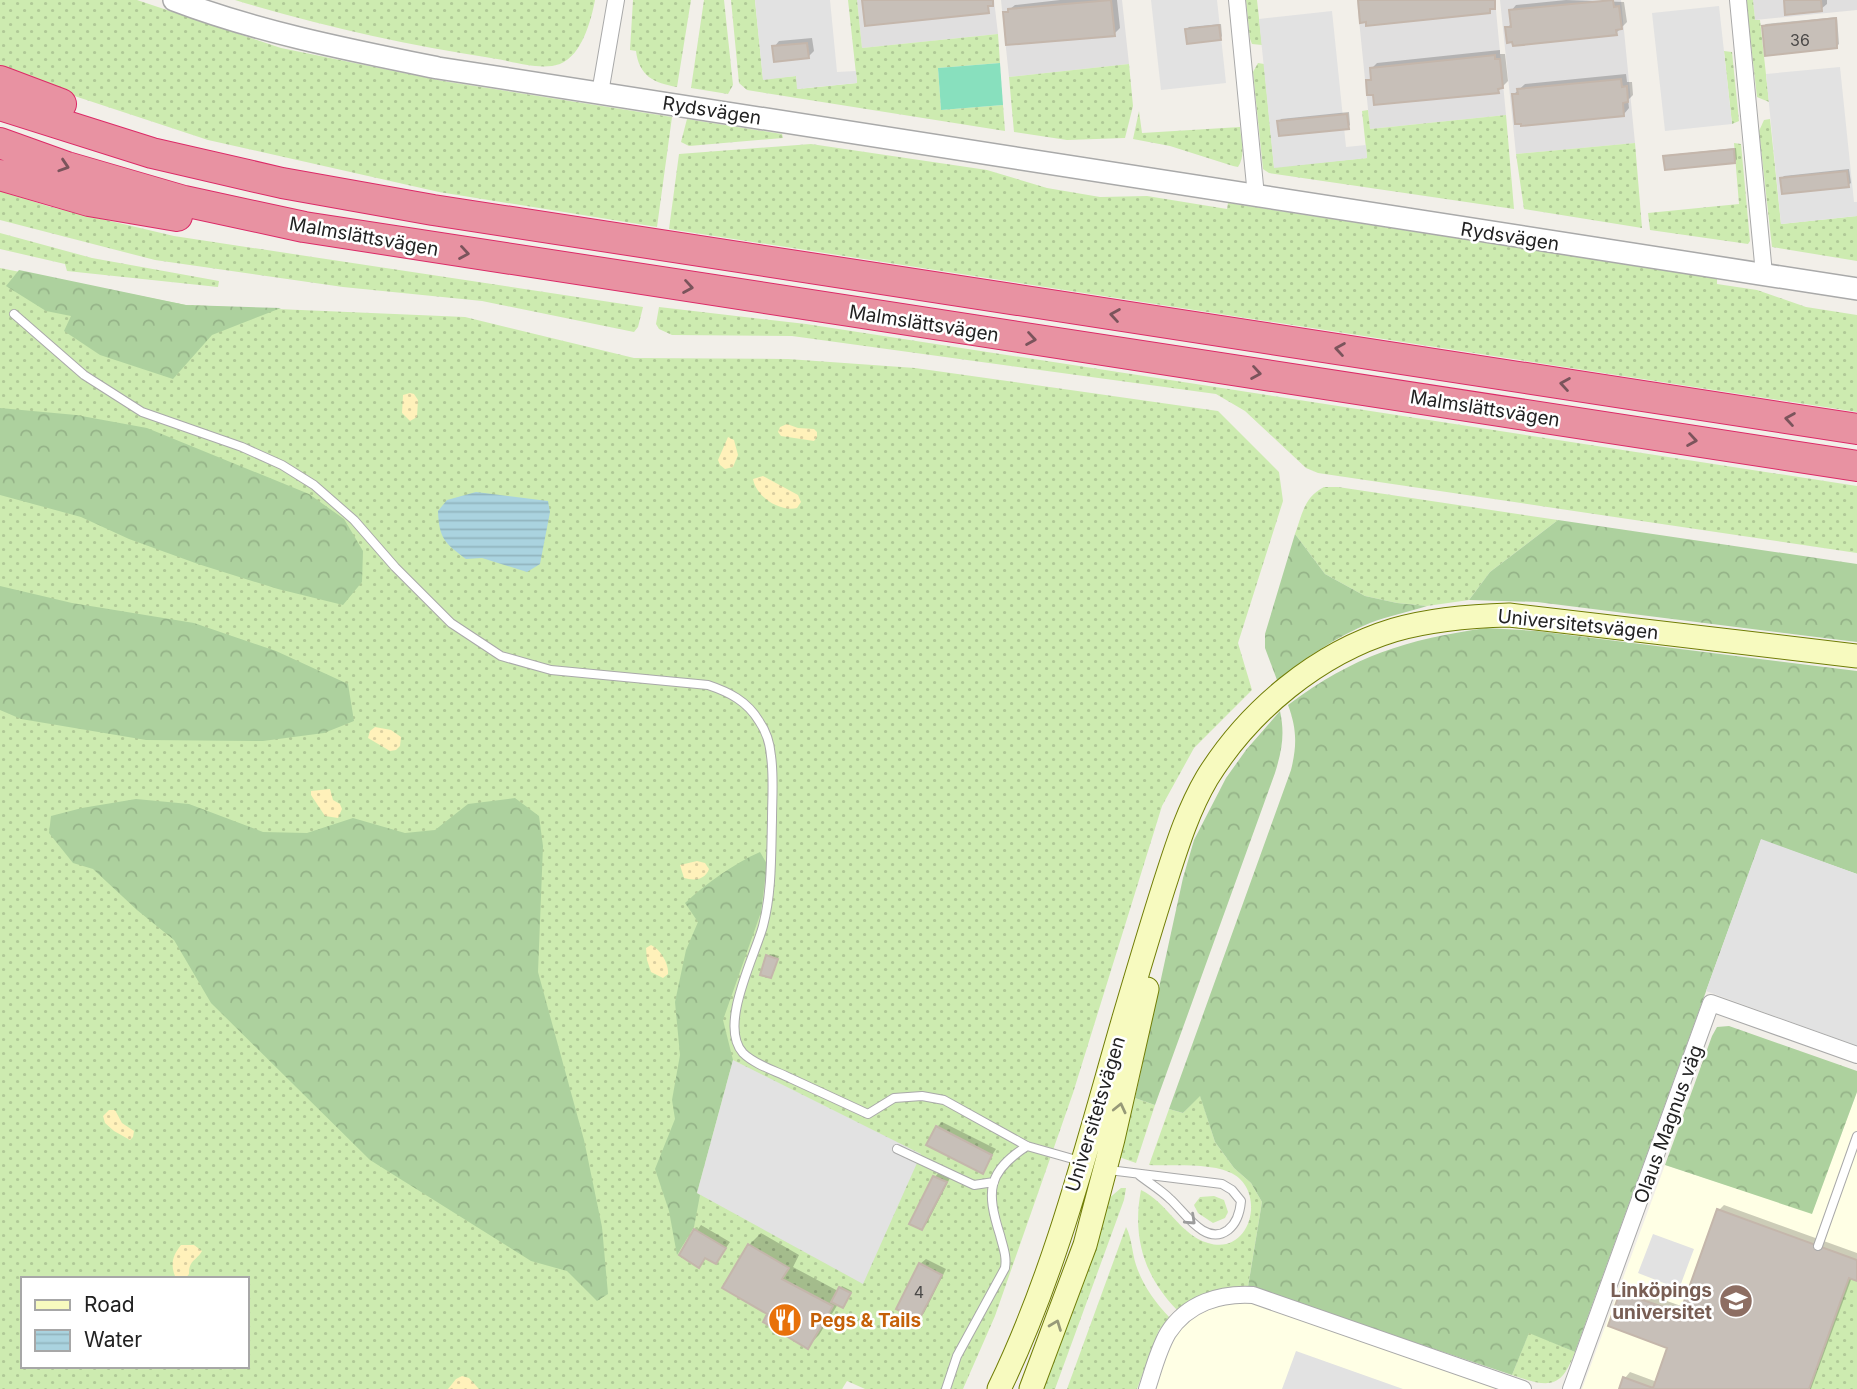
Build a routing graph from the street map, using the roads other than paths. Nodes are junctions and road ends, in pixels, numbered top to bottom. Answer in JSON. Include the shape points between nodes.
{"nodes":[{"id":1,"x":174,"y":0,"type":"edge"},
{"id":2,"x":616,"y":0,"type":"edge"},
{"id":3,"x":1237,"y":0,"type":"edge"},
{"id":4,"x":1738,"y":0,"type":"edge"},
{"id":5,"x":0,"y":81,"type":"edge"},
{"id":6,"x":600,"y":93,"type":"junction"},
{"id":7,"x":0,"y":105,"type":"edge"},
{"id":8,"x":0,"y":143,"type":"edge"},
{"id":9,"x":0,"y":175,"type":"edge"},
{"id":10,"x":282,"y":183,"type":"junction"},
{"id":11,"x":1256,"y":196,"type":"junction"},
{"id":12,"x":304,"y":227,"type":"junction"},
{"id":13,"x":1764,"y":274,"type":"junction"},
{"id":14,"x":1857,"y":289,"type":"edge"},
{"id":15,"x":14,"y":314,"type":"dead end"},
{"id":16,"x":1857,"y":429,"type":"edge"},
{"id":17,"x":1857,"y":466,"type":"edge"},
{"id":18,"x":1857,"y":656,"type":"edge"},
{"id":19,"x":1181,"y":835,"type":"junction"},
{"id":20,"x":1857,"y":1055,"type":"edge"},
{"id":21,"x":1857,"y":1136,"type":"edge"},
{"id":22,"x":1027,"y":1146,"type":"junction"},
{"id":23,"x":897,"y":1149,"type":"dead end"},
{"id":24,"x":1082,"y":1162,"type":"junction"},
{"id":25,"x":1106,"y":1169,"type":"junction"},
{"id":26,"x":1139,"y":1175,"type":"junction"},
{"id":27,"x":994,"y":1182,"type":"junction"},
{"id":28,"x":1818,"y":1246,"type":"dead end"},
{"id":29,"x":946,"y":1389,"type":"edge"},
{"id":30,"x":999,"y":1389,"type":"edge"},
{"id":31,"x":1031,"y":1389,"type":"edge"},
{"id":32,"x":1147,"y":1389,"type":"edge"},
{"id":33,"x":1523,"y":1389,"type":"edge"},
{"id":34,"x":1571,"y":1389,"type":"edge"}],
"edges":[{"from":1,"to":6,"type":"street","name":"Rydsvägen","via":[[325,45]]},
{"from":2,"to":6,"type":"street"},
{"from":3,"to":11,"type":"street"},
{"from":4,"to":13,"type":"street"},
{"from":5,"to":10,"type":"highway"},
{"from":6,"to":11,"type":"street","name":"Rydsvägen"},
{"from":7,"to":10,"type":"highway","name":"Malmslättsvägen","via":[[152,153]]},
{"from":8,"to":12,"type":"highway","name":"Malmslättsvägen","one_way":true,"via":[[184,201]]},
{"from":9,"to":12,"type":"highway","via":[[89,201],[197,219]]},
{"from":16,"to":10,"type":"highway","name":"Malmslättsvägen","one_way":true},
{"from":11,"to":13,"type":"street","name":"Rydsvägen"},
{"from":12,"to":17,"type":"highway","name":"Malmslättsvägen","one_way":true},
{"from":13,"to":14,"type":"street","name":"Rydsvägen"},
{"from":15,"to":22,"type":"lane","via":[[84,375],[142,412],[242,447],[314,485],[354,520],[451,623],[501,656],[551,670],[708,685],[739,698],[767,737],[773,783],[767,904],[734,1024],[743,1053],[867,1114],[894,1098],[944,1100]]},
{"from":18,"to":19,"type":"main road","name":"Universitetsvägen","via":[[1509,615],[1430,622],[1375,637],[1335,655],[1288,687],[1238,737],[1208,778]]},
{"from":19,"to":24,"type":"main road","name":"Universitetsvägen"},
{"from":25,"to":19,"type":"main road","name":"Universitetsvägen","one_way":true},
{"from":20,"to":34,"type":"street","name":"Olaus Magnus väg","via":[[1712,1003]]},
{"from":21,"to":28,"type":"lane"},
{"from":22,"to":24,"type":"lane"},
{"from":22,"to":27,"type":"lane","via":[[1008,1158]]},
{"from":23,"to":27,"type":"lane","via":[[974,1185]]},
{"from":24,"to":25,"type":"lane"},
{"from":24,"to":30,"type":"main road","name":"Universitetsvägen","via":[[1033,1311]]},
{"from":25,"to":26,"type":"lane"},
{"from":31,"to":25,"type":"main road","name":"Universitetsvägen","one_way":true,"via":[[1085,1245]]},
{"from":26,"to":26,"type":"lane","one_way":true,"via":[[1202,1230],[1223,1233],[1236,1221],[1241,1201],[1222,1184]]},
{"from":27,"to":29,"type":"lane","via":[[993,1213],[1007,1259],[1005,1268],[957,1356]]},
{"from":32,"to":33,"type":"street","via":[[1178,1320],[1209,1300],[1238,1294]]}]}
